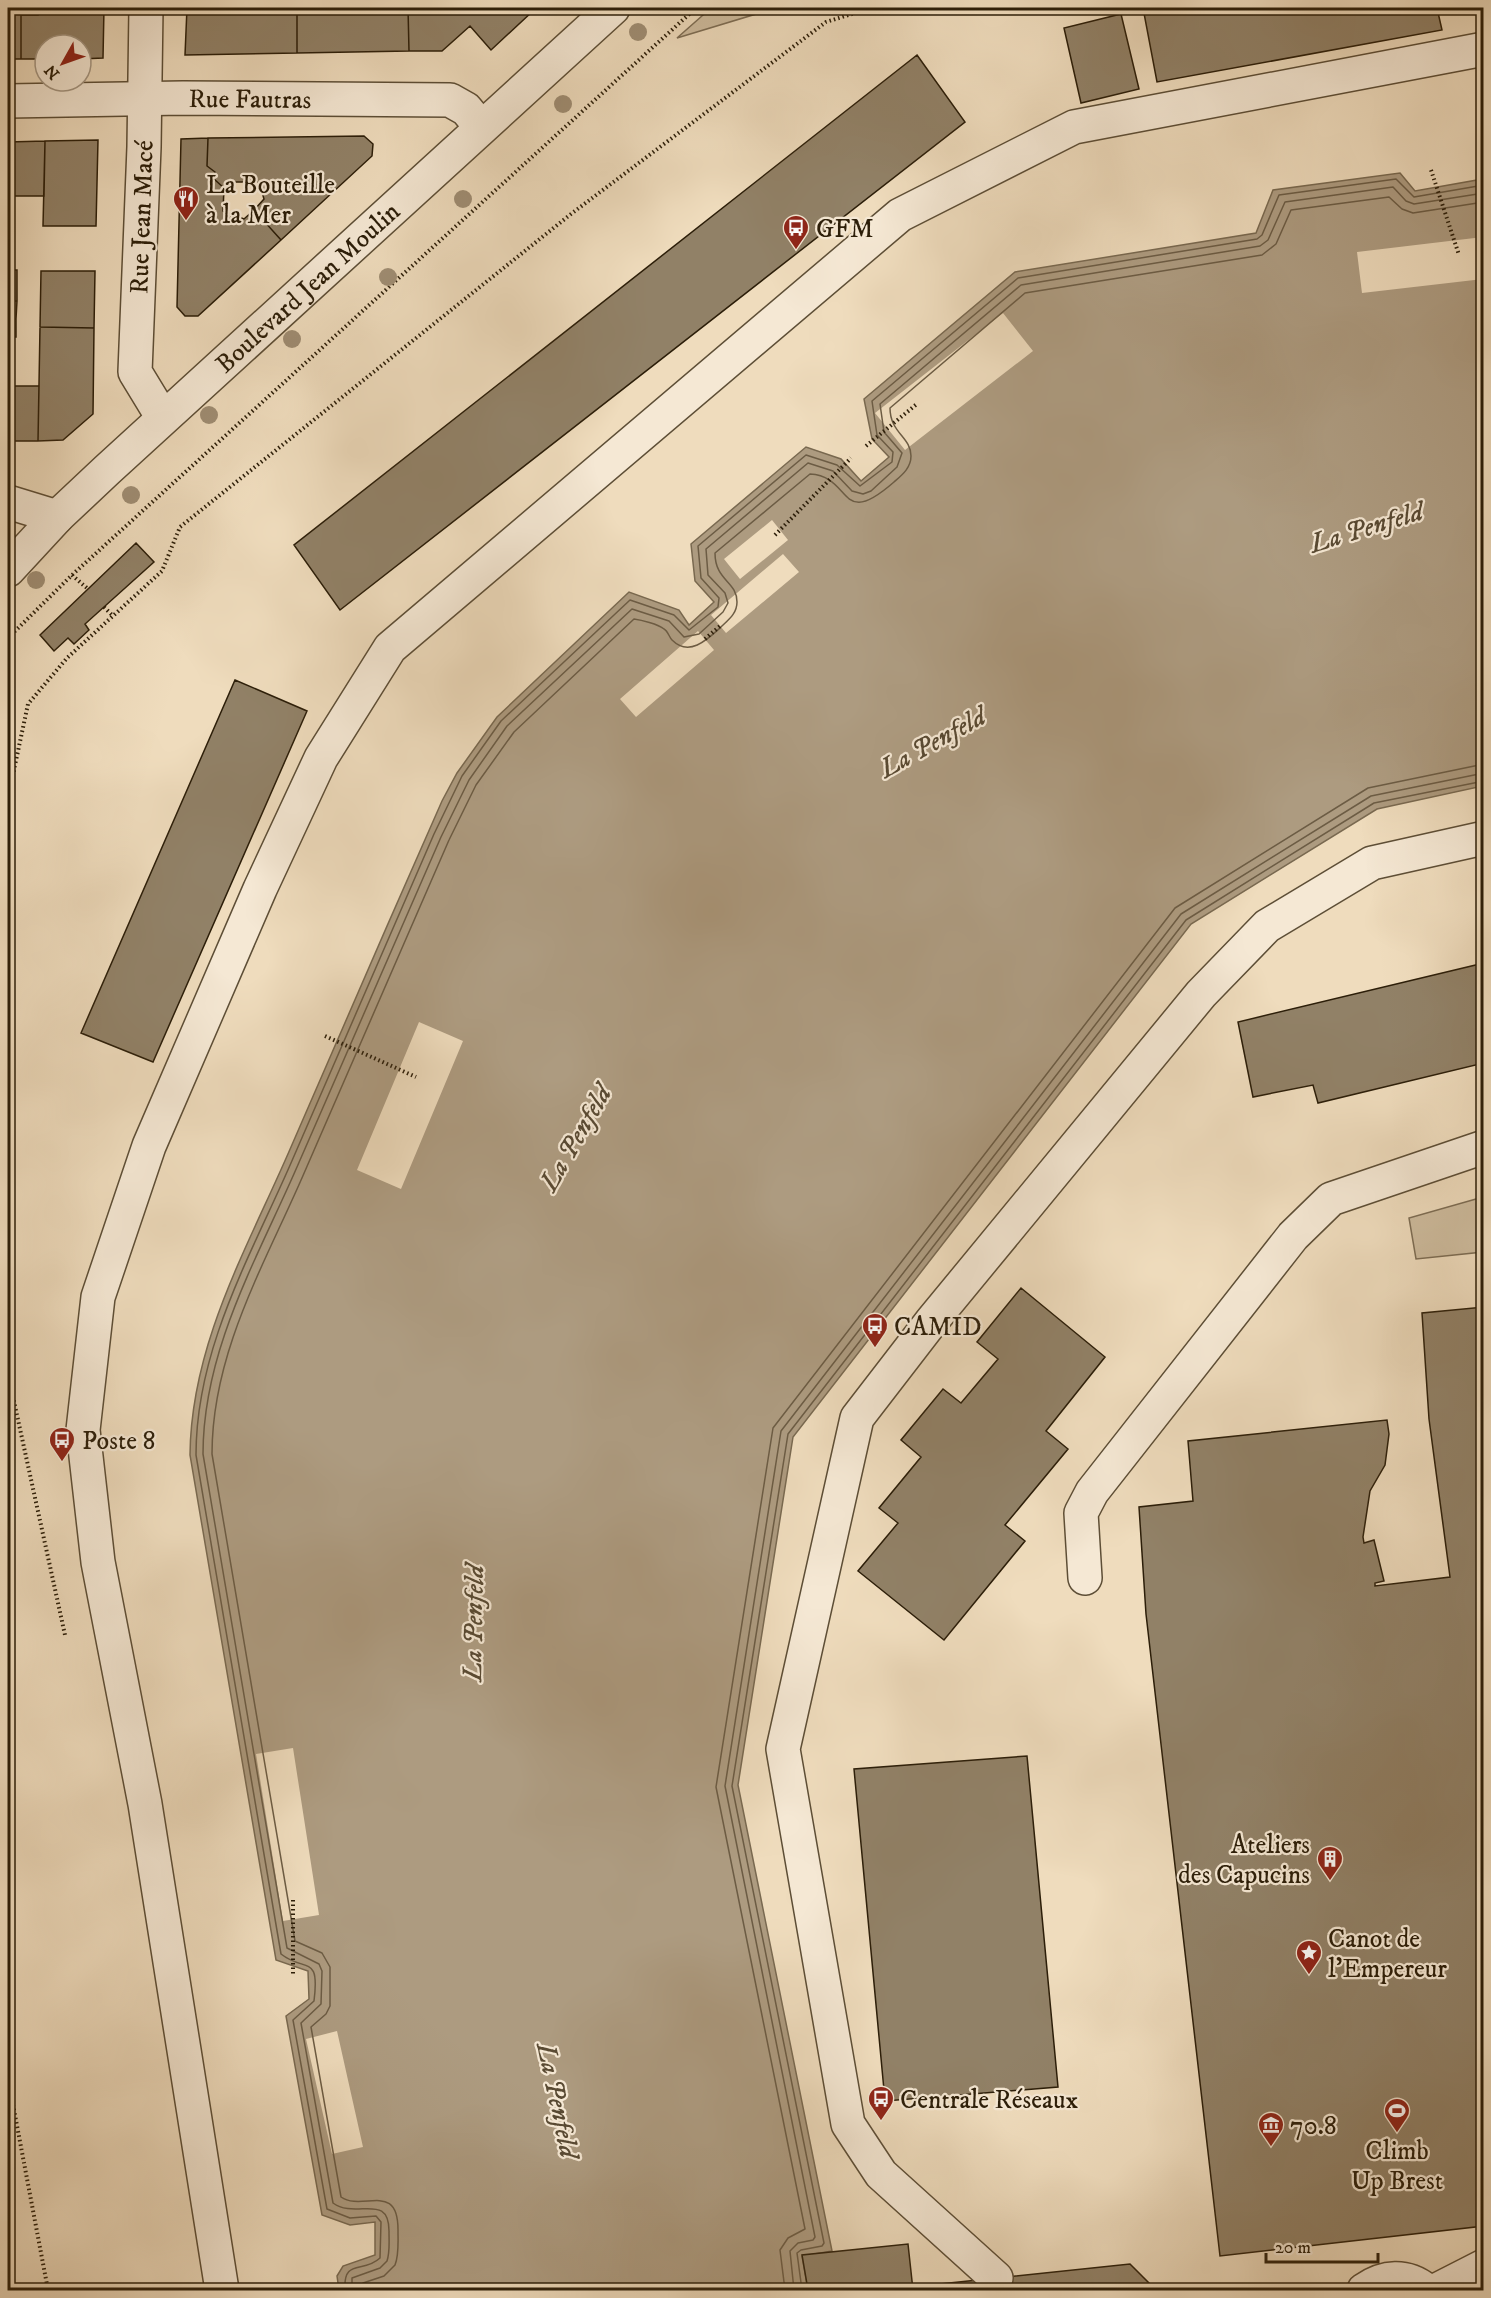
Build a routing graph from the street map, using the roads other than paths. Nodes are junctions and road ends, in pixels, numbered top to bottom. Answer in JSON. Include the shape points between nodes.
{"nodes":[{"id":1,"x":146,"y":8,"type":"edge"},
{"id":2,"x":613,"y":8,"type":"edge"},
{"id":3,"x":1484,"y":49,"type":"edge"},
{"id":4,"x":145,"y":99,"type":"junction"},
{"id":5,"x":8,"y":101,"type":"edge"},
{"id":6,"x":481,"y":126,"type":"junction"},
{"id":7,"x":163,"y":418,"type":"junction"},
{"id":8,"x":8,"y":502,"type":"edge"},
{"id":9,"x":57,"y":517,"type":"junction"},
{"id":10,"x":8,"y":570,"type":"edge"},
{"id":11,"x":1484,"y":838,"type":"edge"},
{"id":12,"x":1484,"y":1147,"type":"edge"},
{"id":13,"x":1085,"y":1578,"type":"dead end"},
{"id":14,"x":1484,"y":2266,"type":"edge"},
{"id":15,"x":996,"y":2278,"type":"dead end"},
{"id":16,"x":222,"y":2290,"type":"edge"},
{"id":17,"x":1364,"y":2290,"type":"edge"},
{"id":18,"x":1426,"y":2290,"type":"edge"},
{"id":19,"x":1437,"y":2290,"type":"edge"}],
"edges":[{"from":1,"to":4,"type":"street","name":"Rue Jean Macé"},
{"from":2,"to":6,"type":"street","name":"Boulevard Jean Moulin"},
{"from":3,"to":16,"type":"street","via":[[1074,127],[900,215],[390,648],[321,758],[149,1146],[98,1297],[83,1430],[98,1562],[145,1804]]},
{"from":4,"to":5,"type":"street","name":"Rue Fautras"},
{"from":4,"to":6,"type":"street","name":"Rue Fautras","via":[[450,100],[466,109]]},
{"from":4,"to":7,"type":"street","name":"Rue Jean Macé","via":[[135,372]]},
{"from":6,"to":7,"type":"street","name":"Boulevard Jean Moulin"},
{"from":7,"to":9,"type":"street","name":"Boulevard Jean Moulin"},
{"from":8,"to":9,"type":"street"},
{"from":9,"to":10,"type":"street","name":"Boulevard Jean Moulin"},
{"from":11,"to":15,"type":"street","via":[[1372,863],[1267,926],[1201,994],[931,1322],[857,1418],[783,1749],[848,2124],[881,2174]]},
{"from":12,"to":13,"type":"street","via":[[1331,1198],[1293,1236],[1092,1492],[1081,1513]]},
{"from":14,"to":19,"type":"street"},
{"from":17,"to":18,"type":"street","via":[[1390,2278],[1405,2279]]}]}
